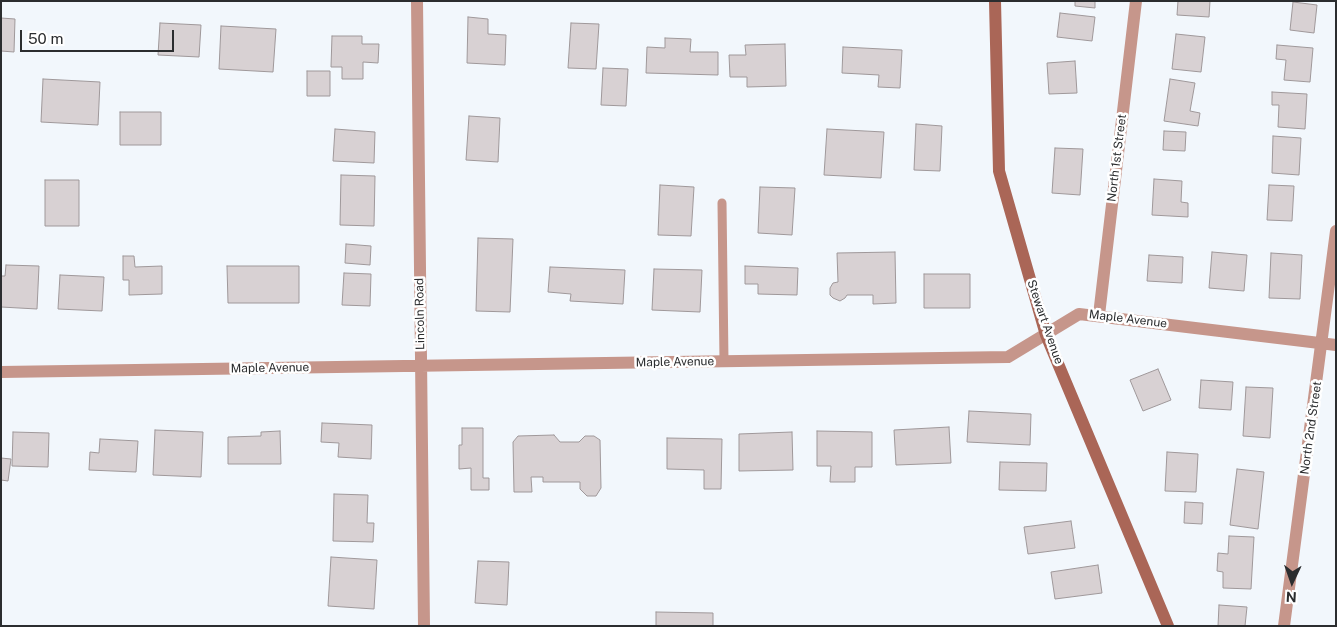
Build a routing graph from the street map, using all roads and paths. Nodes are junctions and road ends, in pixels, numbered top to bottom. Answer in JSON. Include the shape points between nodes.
{"nodes":[{"id":1,"x":417,"y":1,"type":"edge"},
{"id":2,"x":995,"y":1,"type":"edge"},
{"id":3,"x":1136,"y":1,"type":"edge"},
{"id":4,"x":722,"y":203,"type":"dead end"},
{"id":5,"x":1336,"y":231,"type":"edge"},
{"id":6,"x":1098,"y":315,"type":"junction"},
{"id":7,"x":1046,"y":335,"type":"junction"},
{"id":8,"x":1322,"y":343,"type":"junction"},
{"id":9,"x":1336,"y":345,"type":"edge"},
{"id":10,"x":724,"y":362,"type":"junction"},
{"id":11,"x":421,"y":366,"type":"junction"},
{"id":12,"x":1,"y":372,"type":"edge"},
{"id":13,"x":424,"y":626,"type":"edge"},
{"id":14,"x":1168,"y":626,"type":"edge"},
{"id":15,"x":1284,"y":626,"type":"edge"}],
"edges":[{"from":1,"to":11,"type":"street","name":"Lincoln Road"},
{"from":2,"to":7,"type":"main road","name":"Stewart Avenue","via":[[999,172]]},
{"from":3,"to":6,"type":"street","name":"North 1st Street"},
{"from":4,"to":10,"type":"lane"},
{"from":5,"to":8,"type":"street","name":"North 2nd Street"},
{"from":6,"to":7,"type":"street","name":"Maple Avenue","via":[[1079,314]]},
{"from":6,"to":8,"type":"street","name":"Maple Avenue"},
{"from":7,"to":10,"type":"street","name":"Maple Avenue","via":[[1008,357]]},
{"from":7,"to":14,"type":"main road","name":"Stewart Avenue"},
{"from":8,"to":9,"type":"street","name":"Maple Avenue"},
{"from":8,"to":15,"type":"street","name":"North 2nd Street"},
{"from":10,"to":11,"type":"street","name":"Maple Avenue"},
{"from":11,"to":12,"type":"street","name":"Maple Avenue"},
{"from":11,"to":13,"type":"street","name":"Lincoln Road"}]}
